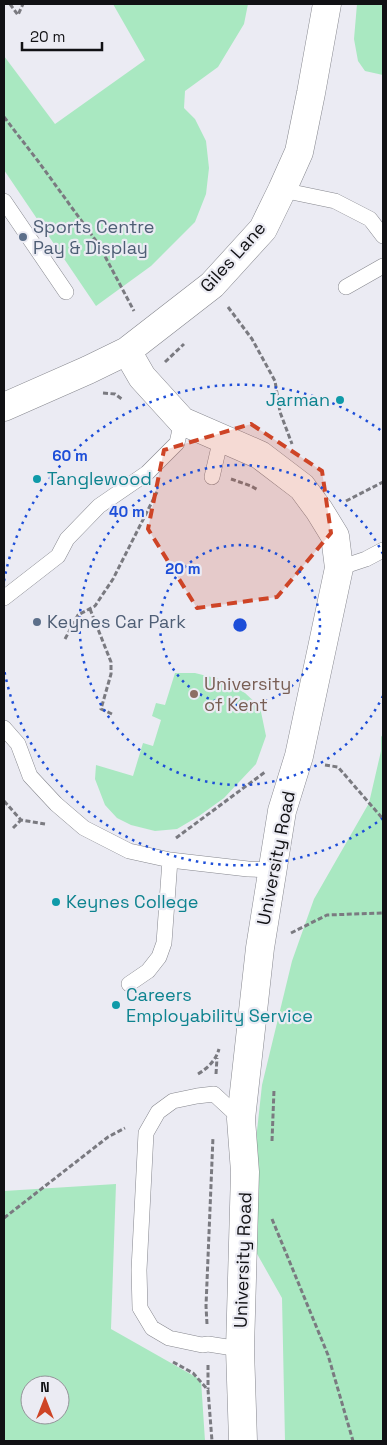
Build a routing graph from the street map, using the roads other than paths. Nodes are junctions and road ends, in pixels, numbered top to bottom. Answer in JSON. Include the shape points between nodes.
{"nodes":[{"id":1,"x":327,"y":4,"type":"edge"},
{"id":2,"x":282,"y":190,"type":"junction"},
{"id":3,"x":4,"y":201,"type":"edge"},
{"id":4,"x":383,"y":236,"type":"edge"},
{"id":5,"x":383,"y":266,"type":"edge"},
{"id":6,"x":346,"y":287,"type":"dead end"},
{"id":7,"x":66,"y":292,"type":"dead end"},
{"id":8,"x":137,"y":343,"type":"junction"},
{"id":9,"x":4,"y":406,"type":"edge"},
{"id":10,"x":182,"y":421,"type":"junction"},
{"id":11,"x":221,"y":438,"type":"junction"},
{"id":12,"x":213,"y":473,"type":"road end"},
{"id":13,"x":383,"y":550,"type":"edge"},
{"id":14,"x":339,"y":568,"type":"junction"},
{"id":15,"x":4,"y":598,"type":"edge"},
{"id":16,"x":4,"y":728,"type":"edge"},
{"id":17,"x":166,"y":859,"type":"junction"},
{"id":18,"x":272,"y":870,"type":"junction"},
{"id":19,"x":129,"y":984,"type":"dead end"},
{"id":20,"x":241,"y":1119,"type":"junction"},
{"id":21,"x":240,"y":1349,"type":"junction"},
{"id":22,"x":243,"y":1441,"type":"edge"}],
"edges":[{"from":1,"to":2,"type":"street","name":"Giles Lane","via":[[299,152]]},
{"from":2,"to":4,"type":"lane","via":[[335,201],[370,219]]},
{"from":2,"to":8,"type":"street","name":"Giles Lane","via":[[263,229],[212,285]]},
{"from":3,"to":7,"type":"lane"},
{"from":5,"to":6,"type":"lane"},
{"from":8,"to":9,"type":"street","name":"Giles Lane","via":[[79,374]]},
{"from":8,"to":10,"type":"street","name":"University Road","via":[[142,377]]},
{"from":10,"to":11,"type":"street","name":"University Road"},
{"from":10,"to":15,"type":"lane","via":[[177,443],[147,473],[99,506],[68,539],[58,556]]},
{"from":11,"to":12,"type":"lane"},
{"from":11,"to":14,"type":"street","name":"University Road","via":[[260,454],[302,487],[335,536]]},
{"from":13,"to":14,"type":"lane"},
{"from":14,"to":18,"type":"street","name":"University Road","via":[[299,756],[282,811]]},
{"from":16,"to":17,"type":"lane","via":[[18,744],[30,776],[84,828],[128,851]]},
{"from":17,"to":18,"type":"lane"},
{"from":17,"to":19,"type":"lane","via":[[164,943],[160,957],[148,971]]},
{"from":18,"to":20,"type":"street","name":"University Road"},
{"from":20,"to":21,"type":"street","name":"University Road","via":[[245,1172]]},
{"from":20,"to":21,"type":"lane","via":[[214,1094],[173,1101],[158,1112],[146,1134],[139,1270],[140,1308],[152,1328],[169,1338]]},
{"from":21,"to":22,"type":"street","name":"University Road"}]}
